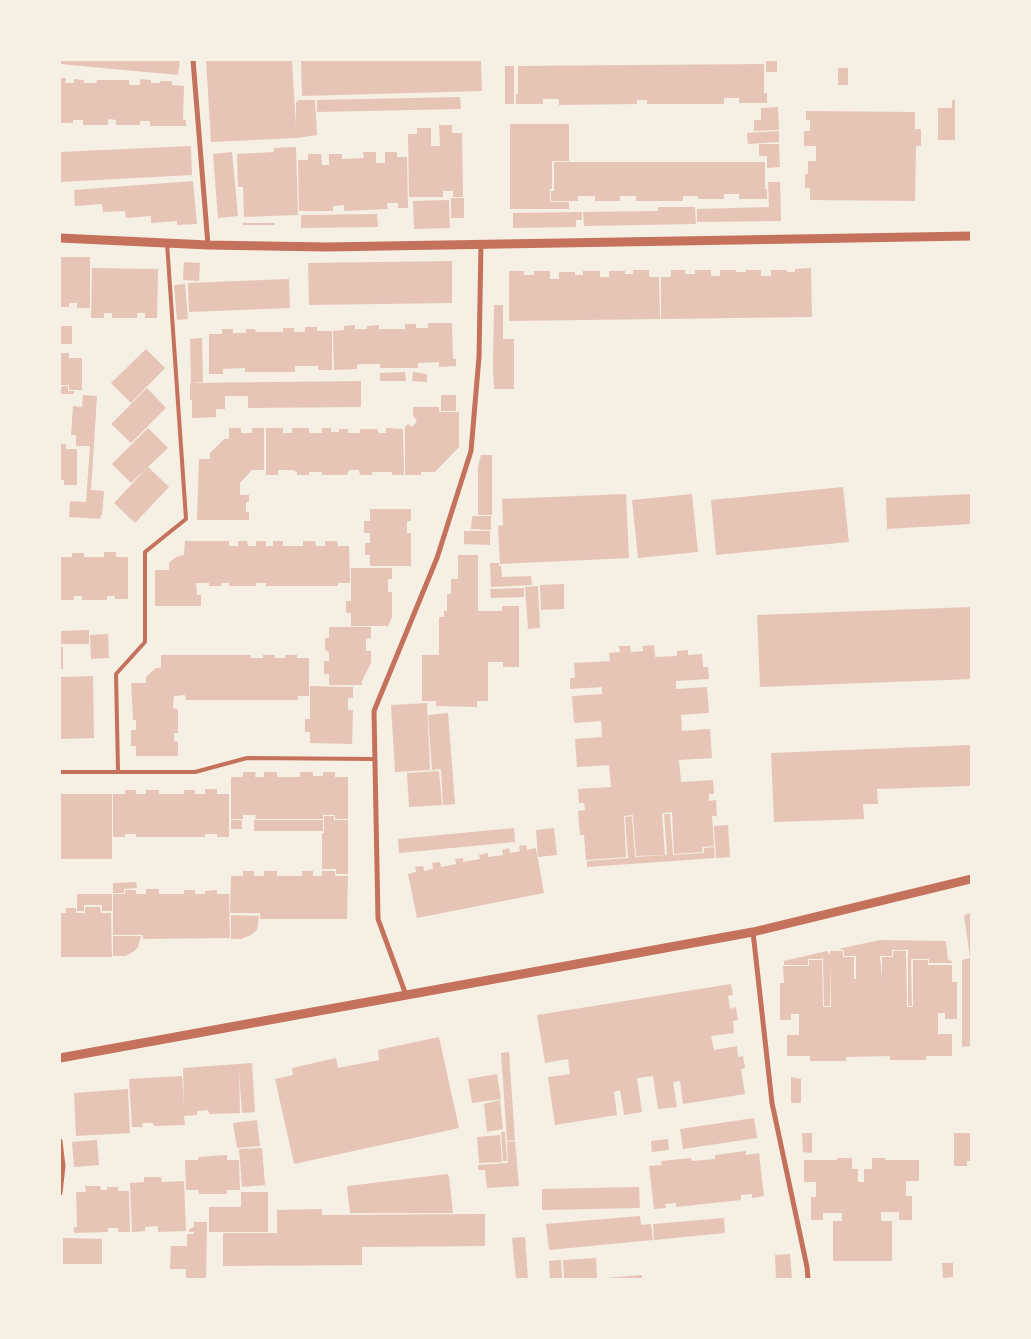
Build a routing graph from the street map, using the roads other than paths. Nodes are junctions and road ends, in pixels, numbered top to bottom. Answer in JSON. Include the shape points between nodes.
{"nodes":[{"id":1,"x":193,"y":60,"type":"edge"},
{"id":2,"x":971,"y":236,"type":"edge"},
{"id":3,"x":60,"y":238,"type":"edge"},
{"id":4,"x":167,"y":243,"type":"junction"},
{"id":5,"x":481,"y":244,"type":"junction"},
{"id":6,"x":208,"y":245,"type":"junction"},
{"id":7,"x":374,"y":759,"type":"junction"},
{"id":8,"x":118,"y":771,"type":"junction"},
{"id":9,"x":60,"y":772,"type":"edge"},
{"id":10,"x":971,"y":879,"type":"edge"},
{"id":11,"x":753,"y":932,"type":"junction"},
{"id":12,"x":406,"y":996,"type":"junction"},
{"id":13,"x":60,"y":1058,"type":"edge"},
{"id":14,"x":60,"y":1141,"type":"edge"},
{"id":15,"x":60,"y":1193,"type":"edge"},
{"id":16,"x":808,"y":1279,"type":"edge"}],
"edges":[{"from":1,"to":6,"type":"street"},
{"from":2,"to":5,"type":"street"},
{"from":3,"to":4,"type":"street"},
{"from":4,"to":6,"type":"street"},
{"from":4,"to":8,"type":"lane","via":[[186,519],[145,552],[145,642],[116,674]]},
{"from":5,"to":6,"type":"street"},
{"from":5,"to":7,"type":"street","via":[[471,451],[437,558],[374,712]]},
{"from":7,"to":8,"type":"lane","via":[[247,758],[195,772]]},
{"from":7,"to":12,"type":"street","via":[[378,919]]},
{"from":8,"to":9,"type":"lane"},
{"from":10,"to":11,"type":"street"},
{"from":11,"to":12,"type":"street"},
{"from":11,"to":16,"type":"street","via":[[772,1103]]},
{"from":12,"to":13,"type":"street"},
{"from":14,"to":15,"type":"street","via":[[63,1166]]}]}
